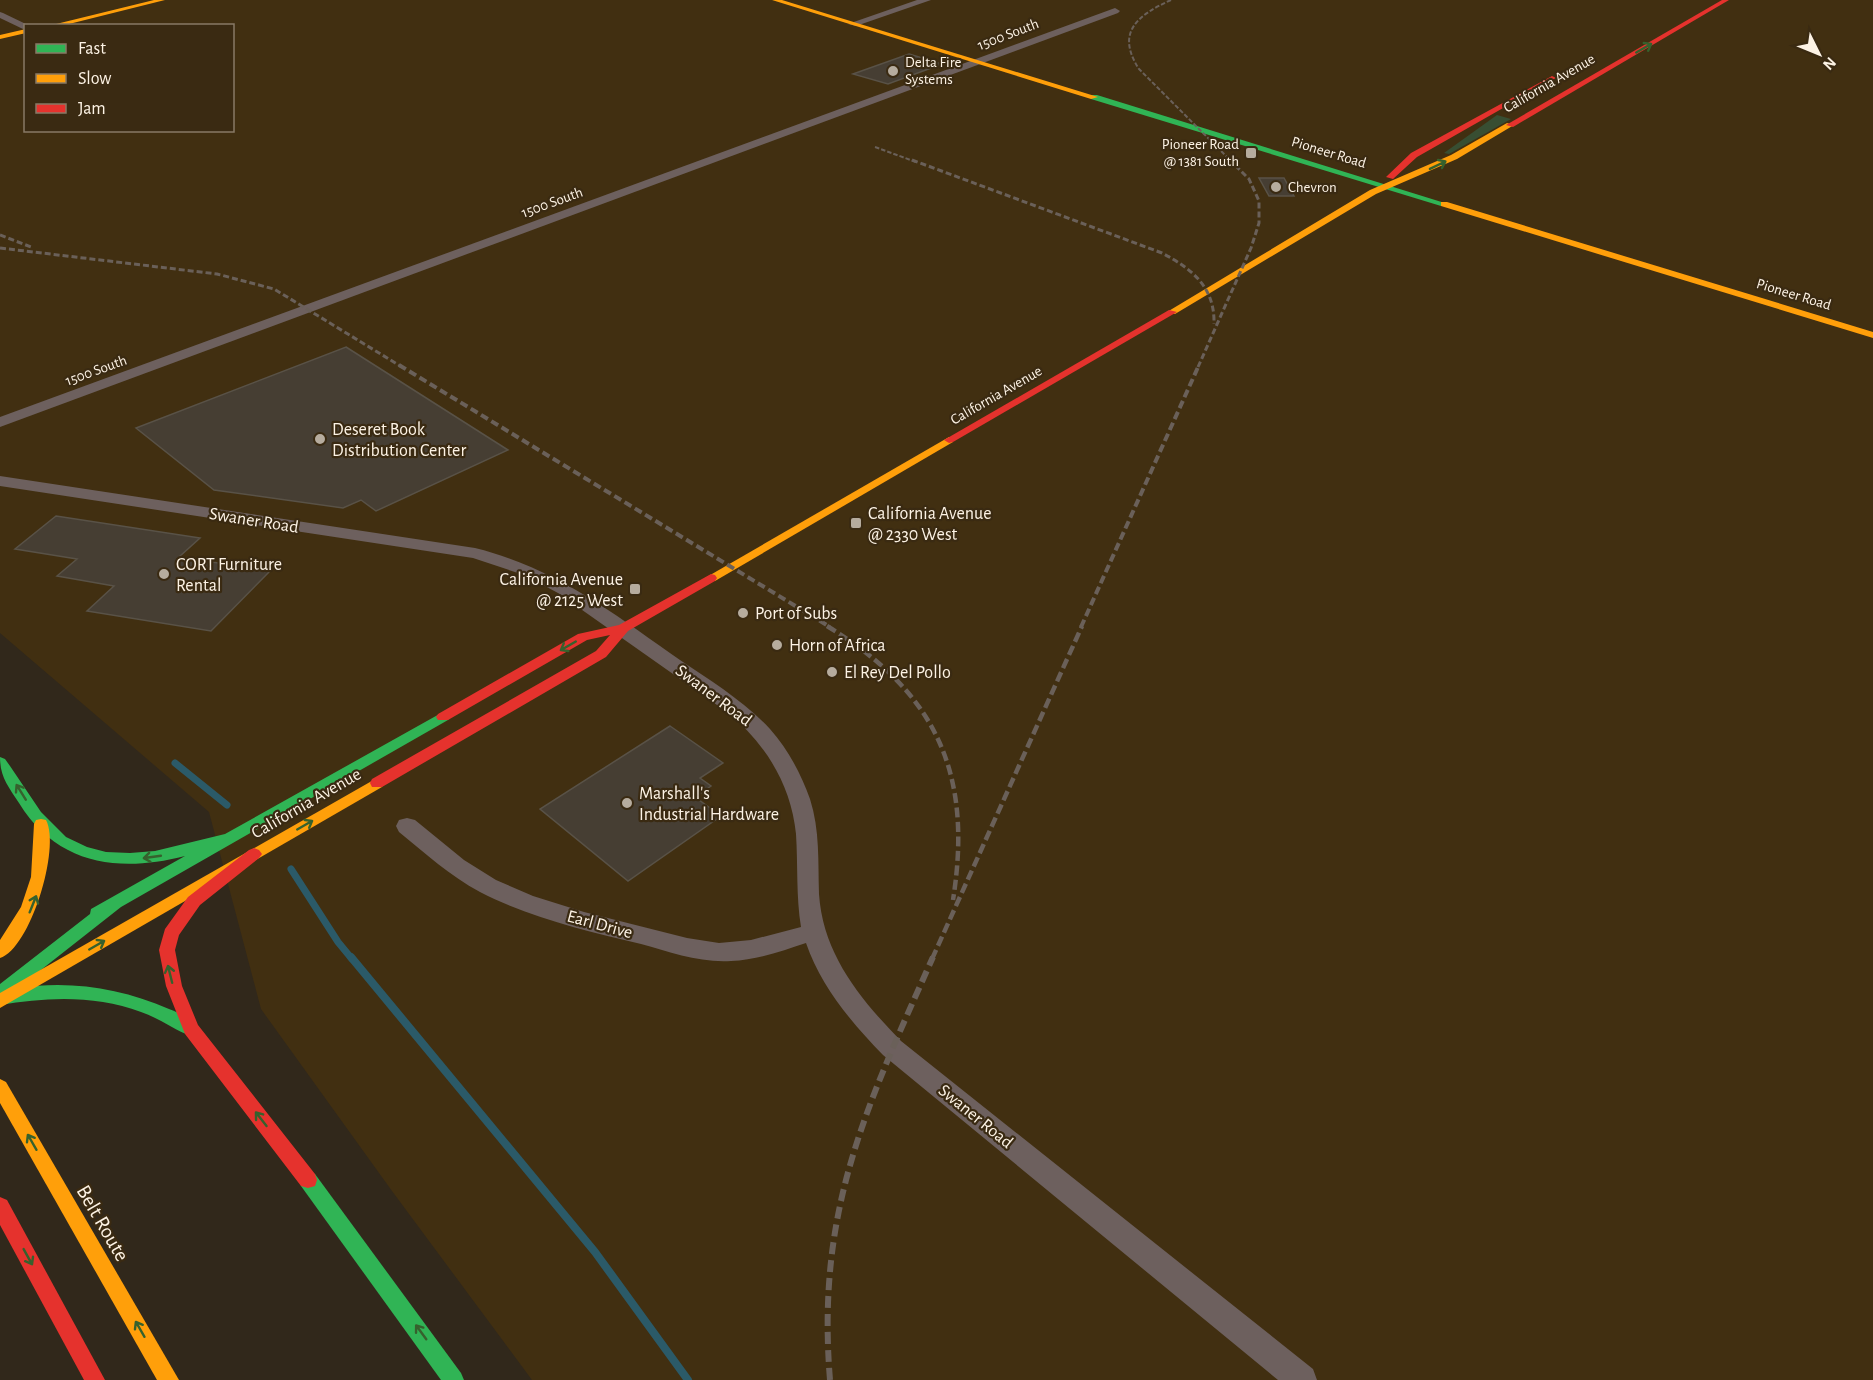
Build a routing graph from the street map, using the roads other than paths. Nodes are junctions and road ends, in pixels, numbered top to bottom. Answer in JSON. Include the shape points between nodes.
{"nodes":[{"id":1,"x":162,"y":0,"type":"edge"},
{"id":2,"x":775,"y":0,"type":"edge"},
{"id":3,"x":926,"y":0,"type":"edge"},
{"id":4,"x":1726,"y":0,"type":"edge"},
{"id":5,"x":1115,"y":11,"type":"dead end"},
{"id":6,"x":0,"y":15,"type":"edge"},
{"id":7,"x":60,"y":24,"type":"edge"},
{"id":8,"x":853,"y":24,"type":"junction"},
{"id":9,"x":1661,"y":24,"type":"dead end"},
{"id":10,"x":1678,"y":27,"type":"junction"},
{"id":11,"x":24,"y":28,"type":"edge"},
{"id":12,"x":24,"y":30,"type":"edge"},
{"id":13,"x":0,"y":37,"type":"edge"},
{"id":14,"x":979,"y":62,"type":"junction"},
{"id":15,"x":1590,"y":64,"type":"dead end"},
{"id":16,"x":1608,"y":68,"type":"junction"},
{"id":17,"x":1583,"y":82,"type":"junction"},
{"id":18,"x":1504,"y":105,"type":"junction"},
{"id":19,"x":1531,"y":112,"type":"junction"},
{"id":20,"x":1383,"y":186,"type":"junction"},
{"id":21,"x":1873,"y":335,"type":"edge"},
{"id":22,"x":0,"y":423,"type":"edge"},
{"id":23,"x":0,"y":481,"type":"edge"},
{"id":24,"x":623,"y":628,"type":"junction"},
{"id":25,"x":0,"y":762,"type":"edge"},
{"id":26,"x":41,"y":824,"type":"junction"},
{"id":27,"x":407,"y":826,"type":"dead end"},
{"id":28,"x":229,"y":838,"type":"junction"},
{"id":29,"x":254,"y":854,"type":"junction"},
{"id":30,"x":115,"y":903,"type":"junction"},
{"id":31,"x":814,"y":932,"type":"junction"},
{"id":32,"x":31,"y":950,"type":"dead end"},
{"id":33,"x":70,"y":960,"type":"junction"},
{"id":34,"x":3,"y":961,"type":"edge"},
{"id":35,"x":25,"y":973,"type":"junction"},
{"id":36,"x":0,"y":980,"type":"edge"},
{"id":37,"x":2,"y":997,"type":"edge"},
{"id":38,"x":191,"y":1029,"type":"junction"},
{"id":39,"x":0,"y":1087,"type":"edge"},
{"id":40,"x":0,"y":1206,"type":"edge"},
{"id":41,"x":95,"y":1380,"type":"edge"},
{"id":42,"x":169,"y":1380,"type":"edge"},
{"id":43,"x":454,"y":1380,"type":"edge"},
{"id":44,"x":1302,"y":1380,"type":"edge"}],
"edges":[{"from":1,"to":7,"type":"main road"},
{"from":2,"to":8,"type":"main road","name":"Pioneer Road"},
{"from":3,"to":8,"type":"street"},
{"from":4,"to":10,"type":"main road","name":"California Avenue"},
{"from":5,"to":14,"type":"street","name":"1500 South"},
{"from":6,"to":11,"type":"street"},
{"from":8,"to":14,"type":"main road","name":"Pioneer Road"},
{"from":9,"to":10,"type":"main road"},
{"from":16,"to":10,"type":"main road","name":"California Avenue","one_way":true},
{"from":12,"to":13,"type":"main road"},
{"from":14,"to":20,"type":"main road","name":"Pioneer Road"},
{"from":14,"to":22,"type":"street","name":"1500 South"},
{"from":15,"to":16,"type":"main road"},
{"from":16,"to":17,"type":"main road","name":"California Avenue"},
{"from":17,"to":18,"type":"main road","name":"California Avenue","via":[[1560,74]]},
{"from":17,"to":19,"type":"main road","name":"California Avenue"},
{"from":18,"to":19,"type":"main road"},
{"from":18,"to":20,"type":"main road","name":"California Avenue","via":[[1414,155]]},
{"from":20,"to":19,"type":"main road","name":"California Avenue","one_way":true,"via":[[1441,164]]},
{"from":20,"to":21,"type":"main road","name":"Pioneer Road"},
{"from":20,"to":24,"type":"main road","name":"California Avenue"},
{"from":23,"to":24,"type":"street","name":"Swaner Road","via":[[475,553],[547,579]]},
{"from":24,"to":28,"type":"main road","name":"California Avenue","one_way":true,"via":[[583,638]]},
{"from":29,"to":24,"type":"main road","name":"California Avenue","one_way":true,"via":[[601,654]]},
{"from":24,"to":31,"type":"street","name":"Swaner Road","via":[[740,711],[765,736],[783,764],[803,812]]},
{"from":26,"to":25,"type":"main road","one_way":true},
{"from":28,"to":26,"type":"main road","one_way":true,"via":[[176,853],[116,860],[70,847]]},
{"from":34,"to":26,"type":"main road","one_way":true,"via":[[38,890],[44,850]]},
{"from":27,"to":31,"type":"street","name":"Earl Drive","via":[[458,868],[488,886],[523,901],[613,928],[702,950],[729,952]]},
{"from":28,"to":30,"type":"main road","name":"California Avenue"},
{"from":33,"to":29,"type":"main road","name":"California Avenue","one_way":true},
{"from":38,"to":29,"type":"main road","one_way":true,"via":[[168,966],[171,933],[194,901]]},
{"from":30,"to":32,"type":"main road","name":"California Avenue"},
{"from":30,"to":35,"type":"main road"},
{"from":31,"to":44,"type":"street","name":"Swaner Road","via":[[823,958],[847,999],[892,1048]]},
{"from":33,"to":35,"type":"main road"},
{"from":33,"to":37,"type":"main road","name":"California Avenue"},
{"from":35,"to":36,"type":"main road"},
{"from":35,"to":37,"type":"main road"},
{"from":37,"to":38,"type":"main road","via":[[58,992],[108,996],[147,1006]]},
{"from":43,"to":38,"type":"main road","one_way":true,"via":[[349,1234]]},
{"from":42,"to":39,"type":"main road","name":"Belt Route","one_way":true},
{"from":40,"to":41,"type":"main road","one_way":true}]}
